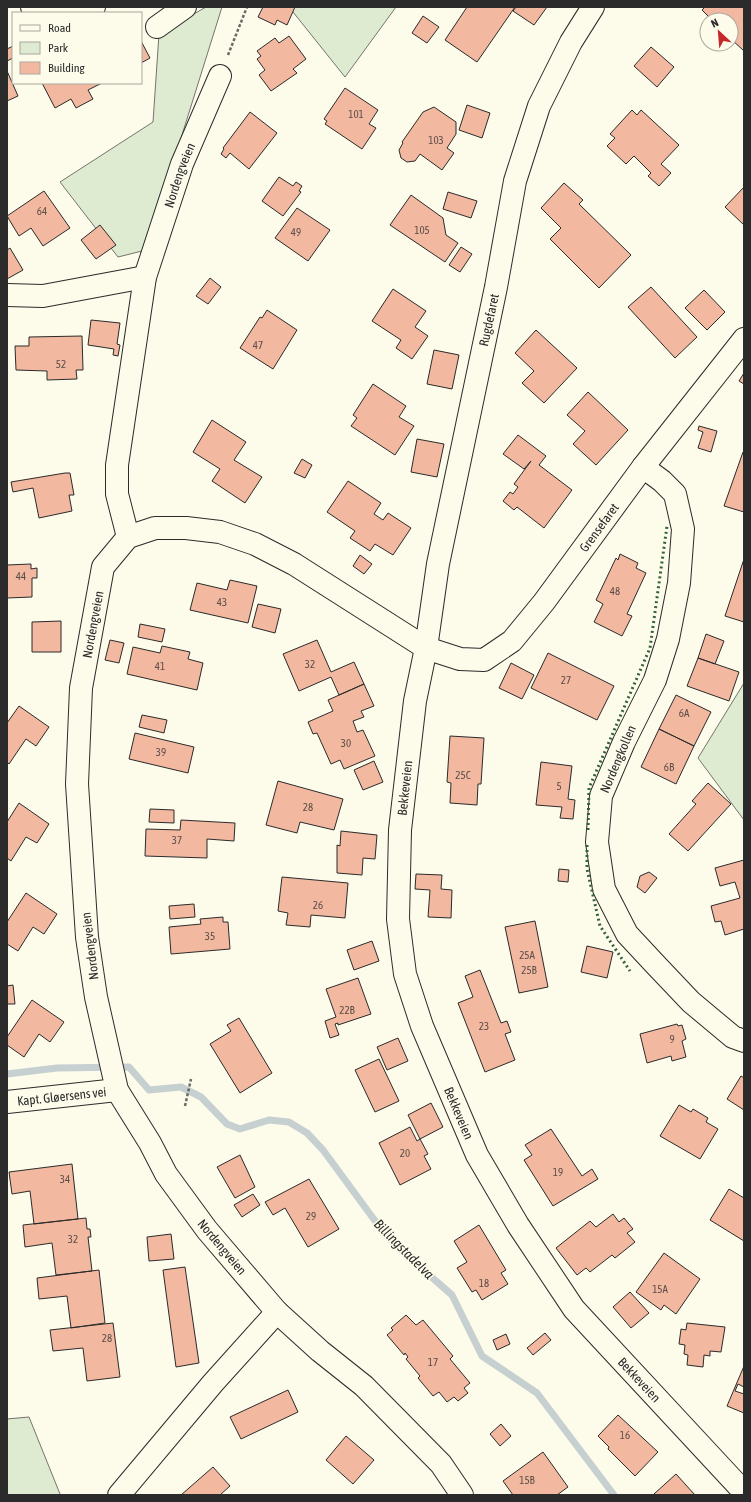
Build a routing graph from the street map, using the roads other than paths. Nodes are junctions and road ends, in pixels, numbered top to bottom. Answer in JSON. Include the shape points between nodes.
{"nodes":[{"id":1,"x":32,"y":7,"type":"edge"},
{"id":2,"x":94,"y":7,"type":"edge"},
{"id":3,"x":185,"y":7,"type":"edge"},
{"id":4,"x":593,"y":7,"type":"edge"},
{"id":5,"x":46,"y":12,"type":"edge"},
{"id":6,"x":74,"y":12,"type":"edge"},
{"id":7,"x":157,"y":27,"type":"dead end"},
{"id":8,"x":220,"y":76,"type":"road end"},
{"id":9,"x":145,"y":277,"type":"junction"},
{"id":10,"x":7,"y":295,"type":"edge"},
{"id":11,"x":744,"y":339,"type":"edge"},
{"id":12,"x":643,"y":467,"type":"junction"},
{"id":13,"x":128,"y":537,"type":"junction"},
{"id":14,"x":426,"y":648,"type":"junction"},
{"id":15,"x":744,"y":1041,"type":"edge"},
{"id":16,"x":117,"y":1090,"type":"junction"},
{"id":17,"x":7,"y":1102,"type":"edge"},
{"id":18,"x":277,"y":1312,"type":"junction"},
{"id":19,"x":744,"y":1492,"type":"edge"},
{"id":20,"x":119,"y":1495,"type":"edge"},
{"id":21,"x":462,"y":1495,"type":"edge"}],
"edges":[{"from":1,"to":5,"type":"street"},
{"from":2,"to":6,"type":"street"},
{"from":3,"to":7,"type":"street"},
{"from":4,"to":14,"type":"street","name":"Rugdefaret","via":[[571,42],[539,106],[515,181],[496,287],[438,564]]},
{"from":8,"to":9,"type":"street","name":"Nordengveien","via":[[182,164]]},
{"from":9,"to":10,"type":"street","via":[[43,296]]},
{"from":9,"to":13,"type":"street","name":"Nordengveien","via":[[117,465],[116,494]]},
{"from":11,"to":12,"type":"street","name":"Grensefaret"},
{"from":12,"to":14,"type":"street","name":"Grensefaret","via":[[544,602],[512,641],[484,660],[460,659]]},
{"from":12,"to":15,"type":"street","name":"Nordengkollen","via":[[675,494],[682,529],[679,583],[668,639],[655,680],[601,796],[598,842],[604,889],[626,934],[691,1002],[733,1037]]},
{"from":13,"to":14,"type":"street","name":"Nordengveien","via":[[155,528],[186,528],[220,532],[255,544],[294,564]]},
{"from":13,"to":16,"type":"street","name":"Nordengveien","via":[[102,566],[97,590],[81,688],[77,784],[87,937],[96,998]]},
{"from":14,"to":19,"type":"street","name":"Bekkeveien","via":[[415,701],[400,830],[398,918],[405,974],[422,1026],[477,1155],[518,1225],[574,1309]]},
{"from":16,"to":17,"type":"street","name":"Kapt. Gløersens vei"},
{"from":16,"to":18,"type":"street","name":"Nordengveien","via":[[166,1174],[207,1230]]},
{"from":18,"to":20,"type":"street","via":[[213,1383]]},
{"from":18,"to":21,"type":"street","name":"Nordengveien","via":[[364,1386],[441,1464]]}]}
